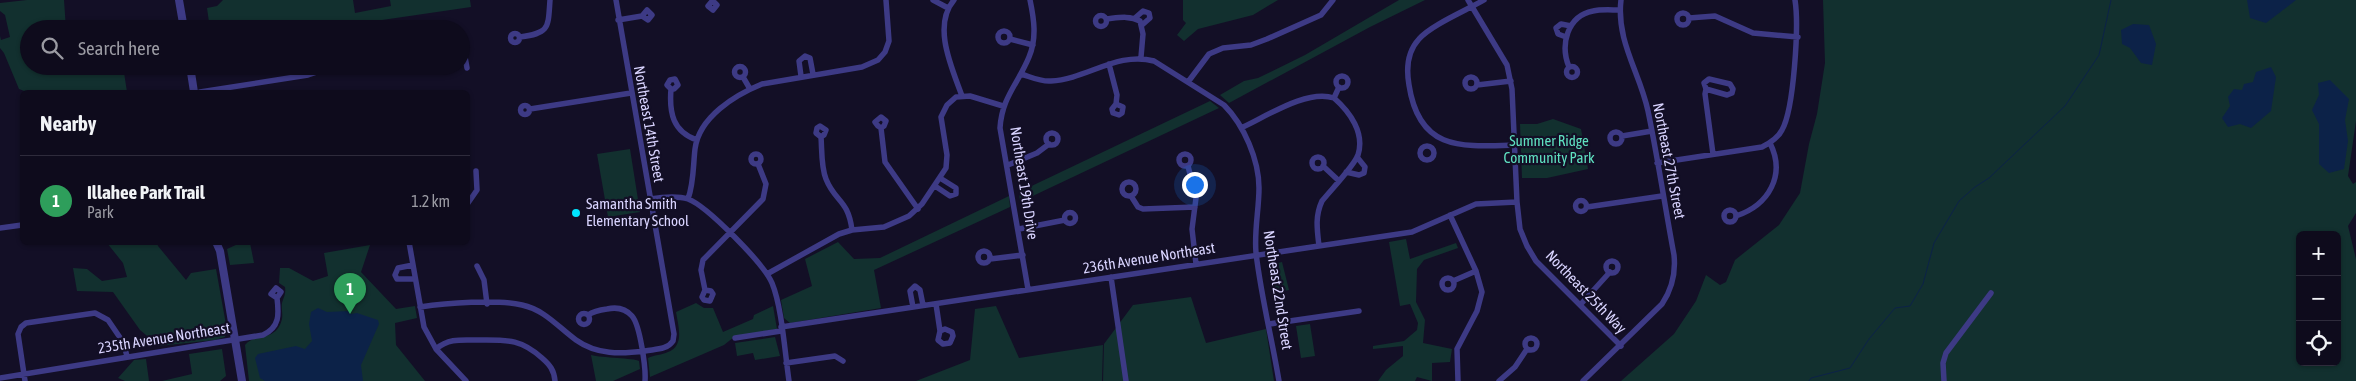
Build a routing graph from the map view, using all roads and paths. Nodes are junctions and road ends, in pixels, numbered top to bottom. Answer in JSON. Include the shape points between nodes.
{"nodes":[{"id":1,"x":179,"y":0,"type":"edge"},
{"id":2,"x":550,"y":0,"type":"edge"},
{"id":3,"x":616,"y":0,"type":"edge"},
{"id":4,"x":886,"y":0,"type":"edge"},
{"id":5,"x":933,"y":0,"type":"edge"},
{"id":6,"x":954,"y":0,"type":"edge"},
{"id":7,"x":1030,"y":0,"type":"edge"},
{"id":8,"x":1333,"y":0,"type":"edge"},
{"id":9,"x":1468,"y":0,"type":"edge"},
{"id":10,"x":1484,"y":0,"type":"edge"},
{"id":11,"x":1621,"y":0,"type":"edge"},
{"id":12,"x":1795,"y":0,"type":"edge"},
{"id":13,"x":1472,"y":7,"type":"junction"},
{"id":14,"x":948,"y":8,"type":"junction"},
{"id":15,"x":1620,"y":10,"type":"junction"},
{"id":16,"x":642,"y":16,"type":"dead end"},
{"id":17,"x":1135,"y":18,"type":"junction"},
{"id":18,"x":1689,"y":18,"type":"dead end"},
{"id":19,"x":1106,"y":19,"type":"dead end"},
{"id":20,"x":182,"y":20,"type":"edge"},
{"id":21,"x":618,"y":20,"type":"junction"},
{"id":22,"x":1142,"y":25,"type":"junction"},
{"id":23,"x":1570,"y":26,"type":"junction"},
{"id":24,"x":520,"y":37,"type":"dead end"},
{"id":25,"x":1566,"y":37,"type":"junction"},
{"id":26,"x":1798,"y":37,"type":"junction"},
{"id":27,"x":1010,"y":40,"type":"dead end"},
{"id":28,"x":1033,"y":45,"type":"junction"},
{"id":29,"x":1141,"y":57,"type":"junction"},
{"id":30,"x":1109,"y":64,"type":"junction"},
{"id":31,"x":1570,"y":67,"type":"dead end"},
{"id":32,"x":813,"y":74,"type":"junction"},
{"id":33,"x":1021,"y":74,"type":"junction"},
{"id":34,"x":191,"y":75,"type":"edge"},
{"id":35,"x":308,"y":75,"type":"edge"},
{"id":36,"x":801,"y":76,"type":"junction"},
{"id":37,"x":743,"y":77,"type":"dead end"},
{"id":38,"x":1511,"y":81,"type":"junction"},
{"id":39,"x":1188,"y":82,"type":"junction"},
{"id":40,"x":1477,"y":85,"type":"dead end"},
{"id":41,"x":1339,"y":87,"type":"dead end"},
{"id":42,"x":670,"y":89,"type":"dead end"},
{"id":43,"x":750,"y":89,"type":"junction"},
{"id":44,"x":1706,"y":89,"type":"junction"},
{"id":45,"x":194,"y":90,"type":"edge"},
{"id":46,"x":240,"y":90,"type":"edge"},
{"id":47,"x":631,"y":93,"type":"junction"},
{"id":48,"x":962,"y":96,"type":"junction"},
{"id":49,"x":1334,"y":98,"type":"junction"},
{"id":50,"x":1116,"y":104,"type":"dead end"},
{"id":51,"x":1003,"y":106,"type":"junction"},
{"id":52,"x":530,"y":109,"type":"dead end"},
{"id":53,"x":1243,"y":127,"type":"junction"},
{"id":54,"x":881,"y":128,"type":"dead end"},
{"id":55,"x":1652,"y":131,"type":"junction"},
{"id":56,"x":1436,"y":136,"type":"junction"},
{"id":57,"x":1622,"y":136,"type":"dead end"},
{"id":58,"x":821,"y":137,"type":"dead end"},
{"id":59,"x":697,"y":140,"type":"junction"},
{"id":60,"x":1770,"y":143,"type":"junction"},
{"id":61,"x":1049,"y":144,"type":"dead end"},
{"id":62,"x":1515,"y":144,"type":"junction"},
{"id":63,"x":1430,"y":147,"type":"dead end"},
{"id":64,"x":1713,"y":154,"type":"junction"},
{"id":65,"x":1357,"y":157,"type":"junction"},
{"id":66,"x":1657,"y":163,"type":"junction"},
{"id":67,"x":758,"y":164,"type":"dead end"},
{"id":68,"x":1008,"y":165,"type":"junction"},
{"id":69,"x":1188,"y":166,"type":"dead end"},
{"id":70,"x":1323,"y":166,"type":"dead end"},
{"id":71,"x":476,"y":171,"type":"dead end"},
{"id":72,"x":1346,"y":172,"type":"junction"},
{"id":73,"x":940,"y":178,"type":"junction"},
{"id":74,"x":1338,"y":180,"type":"junction"},
{"id":75,"x":935,"y":186,"type":"junction"},
{"id":76,"x":1131,"y":196,"type":"dead end"},
{"id":77,"x":1662,"y":196,"type":"junction"},
{"id":78,"x":650,"y":199,"type":"junction"},
{"id":79,"x":688,"y":199,"type":"junction"},
{"id":80,"x":470,"y":201,"type":"edge"},
{"id":81,"x":1517,"y":202,"type":"junction"},
{"id":82,"x":1195,"y":207,"type":"junction"},
{"id":83,"x":1587,"y":207,"type":"dead end"},
{"id":84,"x":918,"y":209,"type":"junction"},
{"id":85,"x":1450,"y":215,"type":"junction"},
{"id":86,"x":1736,"y":216,"type":"dead end"},
{"id":87,"x":1065,"y":220,"type":"dead end"},
{"id":88,"x":20,"y":225,"type":"edge"},
{"id":89,"x":0,"y":228,"type":"edge"},
{"id":90,"x":1019,"y":228,"type":"junction"},
{"id":91,"x":852,"y":230,"type":"junction"},
{"id":92,"x":729,"y":233,"type":"junction"},
{"id":93,"x":217,"y":245,"type":"edge"},
{"id":94,"x":221,"y":245,"type":"edge"},
{"id":95,"x":410,"y":245,"type":"edge"},
{"id":96,"x":1319,"y":246,"type":"junction"},
{"id":97,"x":220,"y":251,"type":"junction"},
{"id":98,"x":1023,"y":255,"type":"junction"},
{"id":99,"x":1256,"y":255,"type":"junction"},
{"id":100,"x":990,"y":259,"type":"dead end"},
{"id":101,"x":1196,"y":264,"type":"junction"},
{"id":102,"x":413,"y":265,"type":"junction"},
{"id":103,"x":477,"y":266,"type":"dead end"},
{"id":104,"x":1476,"y":271,"type":"junction"},
{"id":105,"x":1610,"y":272,"type":"dead end"},
{"id":106,"x":768,"y":274,"type":"junction"},
{"id":107,"x":1111,"y":277,"type":"junction"},
{"id":108,"x":415,"y":279,"type":"junction"},
{"id":109,"x":1453,"y":281,"type":"dead end"},
{"id":110,"x":1028,"y":289,"type":"junction"},
{"id":111,"x":705,"y":290,"type":"dead end"},
{"id":112,"x":1991,"y":293,"type":"dead end"},
{"id":113,"x":277,"y":298,"type":"dead end"},
{"id":114,"x":486,"y":304,"type":"junction"},
{"id":115,"x":936,"y":304,"type":"junction"},
{"id":116,"x":1581,"y":304,"type":"junction"},
{"id":117,"x":923,"y":306,"type":"junction"},
{"id":118,"x":420,"y":307,"type":"junction"},
{"id":119,"x":913,"y":307,"type":"junction"},
{"id":120,"x":1359,"y":311,"type":"dead end"},
{"id":121,"x":588,"y":315,"type":"dead end"},
{"id":122,"x":1269,"y":324,"type":"junction"},
{"id":123,"x":781,"y":329,"type":"junction"},
{"id":124,"x":940,"y":331,"type":"dead end"},
{"id":125,"x":735,"y":338,"type":"dead end"},
{"id":126,"x":235,"y":340,"type":"junction"},
{"id":127,"x":1621,"y":346,"type":"junction"},
{"id":128,"x":436,"y":348,"type":"junction"},
{"id":129,"x":1528,"y":349,"type":"dead end"},
{"id":130,"x":641,"y":351,"type":"junction"},
{"id":131,"x":126,"y":356,"type":"junction"},
{"id":132,"x":843,"y":361,"type":"dead end"},
{"id":133,"x":786,"y":363,"type":"junction"},
{"id":134,"x":24,"y":373,"type":"junction"},
{"id":135,"x":0,"y":378,"type":"edge"},
{"id":136,"x":25,"y":381,"type":"edge"},
{"id":137,"x":242,"y":381,"type":"edge"},
{"id":138,"x":466,"y":381,"type":"edge"},
{"id":139,"x":555,"y":381,"type":"edge"},
{"id":140,"x":645,"y":381,"type":"edge"},
{"id":141,"x":789,"y":381,"type":"edge"},
{"id":142,"x":1126,"y":381,"type":"edge"},
{"id":143,"x":1280,"y":381,"type":"edge"},
{"id":144,"x":1458,"y":381,"type":"edge"},
{"id":145,"x":1500,"y":381,"type":"edge"},
{"id":146,"x":1583,"y":381,"type":"edge"},
{"id":147,"x":1944,"y":381,"type":"edge"}],
"edges":[{"from":1,"to":20,"type":"street"},
{"from":2,"to":24,"type":"street","via":[[548,26],[540,32]]},
{"from":3,"to":21,"type":"street","name":"Northeast 14th Street"},
{"from":4,"to":32,"type":"street","via":[[890,35],[885,52],[878,60],[868,66]]},
{"from":5,"to":14,"type":"street"},
{"from":6,"to":14,"type":"street"},
{"from":7,"to":28,"type":"street","name":"Northeast 19th Drive","via":[[1035,29]]},
{"from":8,"to":39,"type":"street","via":[[1321,15],[1267,40],[1223,48],[1209,54]]},
{"from":9,"to":13,"type":"street","name":"Northeast 25th Way"},
{"from":10,"to":13,"type":"street"},
{"from":11,"to":15,"type":"street","name":"Northeast 27th Street"},
{"from":12,"to":26,"type":"street"},
{"from":13,"to":38,"type":"street","name":"Northeast 25th Way","via":[[1507,65]]},
{"from":13,"to":56,"type":"street","via":[[1420,38],[1407,62],[1410,95],[1417,118]]},
{"from":14,"to":48,"type":"street","via":[[944,25],[947,50]]},
{"from":15,"to":23,"type":"street","via":[[1591,11]]},
{"from":15,"to":55,"type":"street","name":"Northeast 27th Street","via":[[1622,34],[1648,109]]},
{"from":16,"to":21,"type":"street"},
{"from":17,"to":19,"type":"street"},
{"from":17,"to":22,"type":"street"},
{"from":17,"to":22,"type":"street","via":[[1144,11],[1149,13],[1150,18]]},
{"from":18,"to":26,"type":"street","via":[[1715,16],[1753,32]]},
{"from":21,"to":47,"type":"street","name":"Northeast 14th Street"},
{"from":22,"to":29,"type":"street","via":[[1144,46]]},
{"from":23,"to":25,"type":"street"},
{"from":23,"to":25,"type":"street","via":[[1561,24],[1556,28],[1558,34]]},
{"from":25,"to":31,"type":"street","via":[[1566,56]]},
{"from":26,"to":60,"type":"street","via":[[1787,117],[1782,130]]},
{"from":27,"to":28,"type":"street"},
{"from":28,"to":33,"type":"street","name":"Northeast 19th Drive"},
{"from":29,"to":30,"type":"street"},
{"from":29,"to":39,"type":"street","name":"Northeast 22nd Street","via":[[1154,61]]},
{"from":30,"to":33,"type":"street","via":[[1051,81]]},
{"from":30,"to":50,"type":"street","via":[[1117,90]]},
{"from":32,"to":36,"type":"street"},
{"from":32,"to":36,"type":"street","via":[[810,58],[805,56],[799,61]]},
{"from":33,"to":51,"type":"street","name":"Northeast 19th Drive"},
{"from":34,"to":45,"type":"street"},
{"from":35,"to":46,"type":"street"},
{"from":36,"to":43,"type":"street"},
{"from":37,"to":43,"type":"street"},
{"from":38,"to":40,"type":"street"},
{"from":38,"to":62,"type":"street","name":"Northeast 25th Way"},
{"from":39,"to":53,"type":"street","name":"Northeast 22nd Street","via":[[1224,105]]},
{"from":41,"to":49,"type":"street"},
{"from":42,"to":59,"type":"street","via":[[676,126],[683,134]]},
{"from":43,"to":59,"type":"street","via":[[709,119]]},
{"from":44,"to":44,"type":"street","via":[[1704,83],[1709,79],[1730,84],[1733,89],[1727,95]]},
{"from":44,"to":64,"type":"street"},
{"from":47,"to":52,"type":"street"},
{"from":47,"to":78,"type":"street","name":"Northeast 14th Street"},
{"from":48,"to":51,"type":"street","via":[[977,97]]},
{"from":48,"to":73,"type":"street","via":[[952,100],[941,117],[947,160]]},
{"from":49,"to":53,"type":"street","via":[[1305,98]]},
{"from":49,"to":65,"type":"street","via":[[1354,119]]},
{"from":51,"to":68,"type":"street","name":"Northeast 19th Drive","via":[[1000,128]]},
{"from":53,"to":99,"type":"street","name":"Northeast 22nd Street","via":[[1259,182]]},
{"from":54,"to":84,"type":"street","via":[[885,162]]},
{"from":55,"to":57,"type":"street"},
{"from":55,"to":66,"type":"street","name":"Northeast 27th Street"},
{"from":56,"to":62,"type":"street","via":[[1466,146]]},
{"from":56,"to":63,"type":"street"},
{"from":58,"to":91,"type":"street","via":[[826,180],[847,208]]},
{"from":59,"to":79,"type":"street"},
{"from":60,"to":64,"type":"street"},
{"from":60,"to":86,"type":"street","via":[[1777,172],[1773,186],[1756,205]]},
{"from":61,"to":68,"type":"street","via":[[1037,153]]},
{"from":62,"to":81,"type":"street","name":"Northeast 25th Way"},
{"from":64,"to":66,"type":"street"},
{"from":65,"to":72,"type":"street"},
{"from":65,"to":72,"type":"street","via":[[1365,167],[1364,173]]},
{"from":66,"to":77,"type":"street","name":"Northeast 27th Street"},
{"from":67,"to":92,"type":"street","via":[[766,184],[763,199]]},
{"from":68,"to":90,"type":"street","name":"Northeast 19th Drive"},
{"from":69,"to":82,"type":"street","via":[[1195,192]]},
{"from":70,"to":74,"type":"street"},
{"from":71,"to":80,"type":"street","via":[[478,190]]},
{"from":72,"to":74,"type":"street"},
{"from":73,"to":75,"type":"street"},
{"from":73,"to":75,"type":"street","via":[[956,188],[956,194],[950,196]]},
{"from":74,"to":96,"type":"street","via":[[1316,215]]},
{"from":75,"to":84,"type":"street"},
{"from":76,"to":82,"type":"street","via":[[1143,209]]},
{"from":77,"to":83,"type":"street"},
{"from":77,"to":127,"type":"street","name":"Northeast 27th Street","via":[[1674,255],[1671,288],[1662,304]]},
{"from":78,"to":79,"type":"street"},
{"from":78,"to":130,"type":"street","name":"Northeast 14th Street","via":[[673,341],[665,348]]},
{"from":79,"to":92,"type":"street","via":[[712,215]]},
{"from":81,"to":85,"type":"street","name":"236th Avenue Northeast","via":[[1476,204]]},
{"from":81,"to":116,"type":"street","name":"Northeast 25th Way","via":[[1520,229],[1536,261]]},
{"from":82,"to":101,"type":"street","via":[[1192,229]]},
{"from":84,"to":91,"type":"street","via":[[884,227]]},
{"from":85,"to":96,"type":"street","name":"236th Avenue Northeast","via":[[1412,232]]},
{"from":85,"to":104,"type":"street"},
{"from":87,"to":90,"type":"street"},
{"from":88,"to":89,"type":"street"},
{"from":90,"to":98,"type":"street","name":"Northeast 19th Drive"},
{"from":91,"to":106,"type":"street"},
{"from":92,"to":106,"type":"street"},
{"from":92,"to":111,"type":"street","via":[[703,260],[701,270]]},
{"from":93,"to":97,"type":"street"},
{"from":94,"to":97,"type":"street"},
{"from":95,"to":102,"type":"street"},
{"from":96,"to":99,"type":"street","name":"236th Avenue Northeast"},
{"from":97,"to":126,"type":"street"},
{"from":98,"to":100,"type":"street"},
{"from":98,"to":110,"type":"street","name":"Northeast 19th Drive"},
{"from":99,"to":101,"type":"street","name":"236th Avenue Northeast"},
{"from":99,"to":122,"type":"street","name":"Northeast 22nd Street"},
{"from":101,"to":107,"type":"street","name":"236th Avenue Northeast"},
{"from":102,"to":108,"type":"street"},
{"from":102,"to":108,"type":"street","via":[[398,268],[395,275],[402,280]]},
{"from":103,"to":114,"type":"street","via":[[484,280]]},
{"from":104,"to":109,"type":"street"},
{"from":104,"to":144,"type":"street","via":[[1481,298],[1457,349]]},
{"from":105,"to":116,"type":"street"},
{"from":106,"to":123,"type":"street"},
{"from":107,"to":110,"type":"street","name":"236th Avenue Northeast"},
{"from":107,"to":142,"type":"street"},
{"from":108,"to":118,"type":"street"},
{"from":110,"to":115,"type":"street","name":"236th Avenue Northeast"},
{"from":112,"to":147,"type":"street","via":[[1946,353],[1942,363]]},
{"from":113,"to":126,"type":"street","name":"235th Avenue Northeast","via":[[279,314],[273,329],[264,335]]},
{"from":114,"to":118,"type":"street"},
{"from":114,"to":130,"type":"street","via":[[532,308],[576,340],[596,350],[616,353]]},
{"from":115,"to":117,"type":"street","name":"236th Avenue Northeast"},
{"from":115,"to":124,"type":"street"},
{"from":116,"to":127,"type":"street","name":"Northeast 25th Way"},
{"from":117,"to":119,"type":"street","name":"236th Avenue Northeast"},
{"from":117,"to":119,"type":"street","via":[[920,290],[915,286],[910,291]]},
{"from":118,"to":128,"type":"street","via":[[424,326]]},
{"from":119,"to":123,"type":"street","name":"236th Avenue Northeast"},
{"from":120,"to":122,"type":"street"},
{"from":121,"to":130,"type":"street","via":[[614,308],[628,312],[636,324]]},
{"from":122,"to":143,"type":"street","name":"Northeast 22nd Street"},
{"from":123,"to":125,"type":"street","name":"236th Avenue Northeast"},
{"from":123,"to":133,"type":"street"},
{"from":126,"to":131,"type":"street","name":"235th Avenue Northeast"},
{"from":126,"to":137,"type":"street"},
{"from":127,"to":146,"type":"street"},
{"from":128,"to":138,"type":"street"},
{"from":128,"to":139,"type":"street","via":[[457,340],[517,341],[549,364]]},
{"from":129,"to":145,"type":"street"},
{"from":130,"to":140,"type":"street"},
{"from":131,"to":134,"type":"street","name":"235th Avenue Northeast"},
{"from":131,"to":134,"type":"street","via":[[123,342],[101,315],[86,313],[26,323],[19,329],[18,339]]},
{"from":132,"to":133,"type":"street","via":[[835,356]]},
{"from":133,"to":141,"type":"street"},
{"from":134,"to":135,"type":"street","name":"235th Avenue Northeast"},
{"from":134,"to":136,"type":"street"}]}
